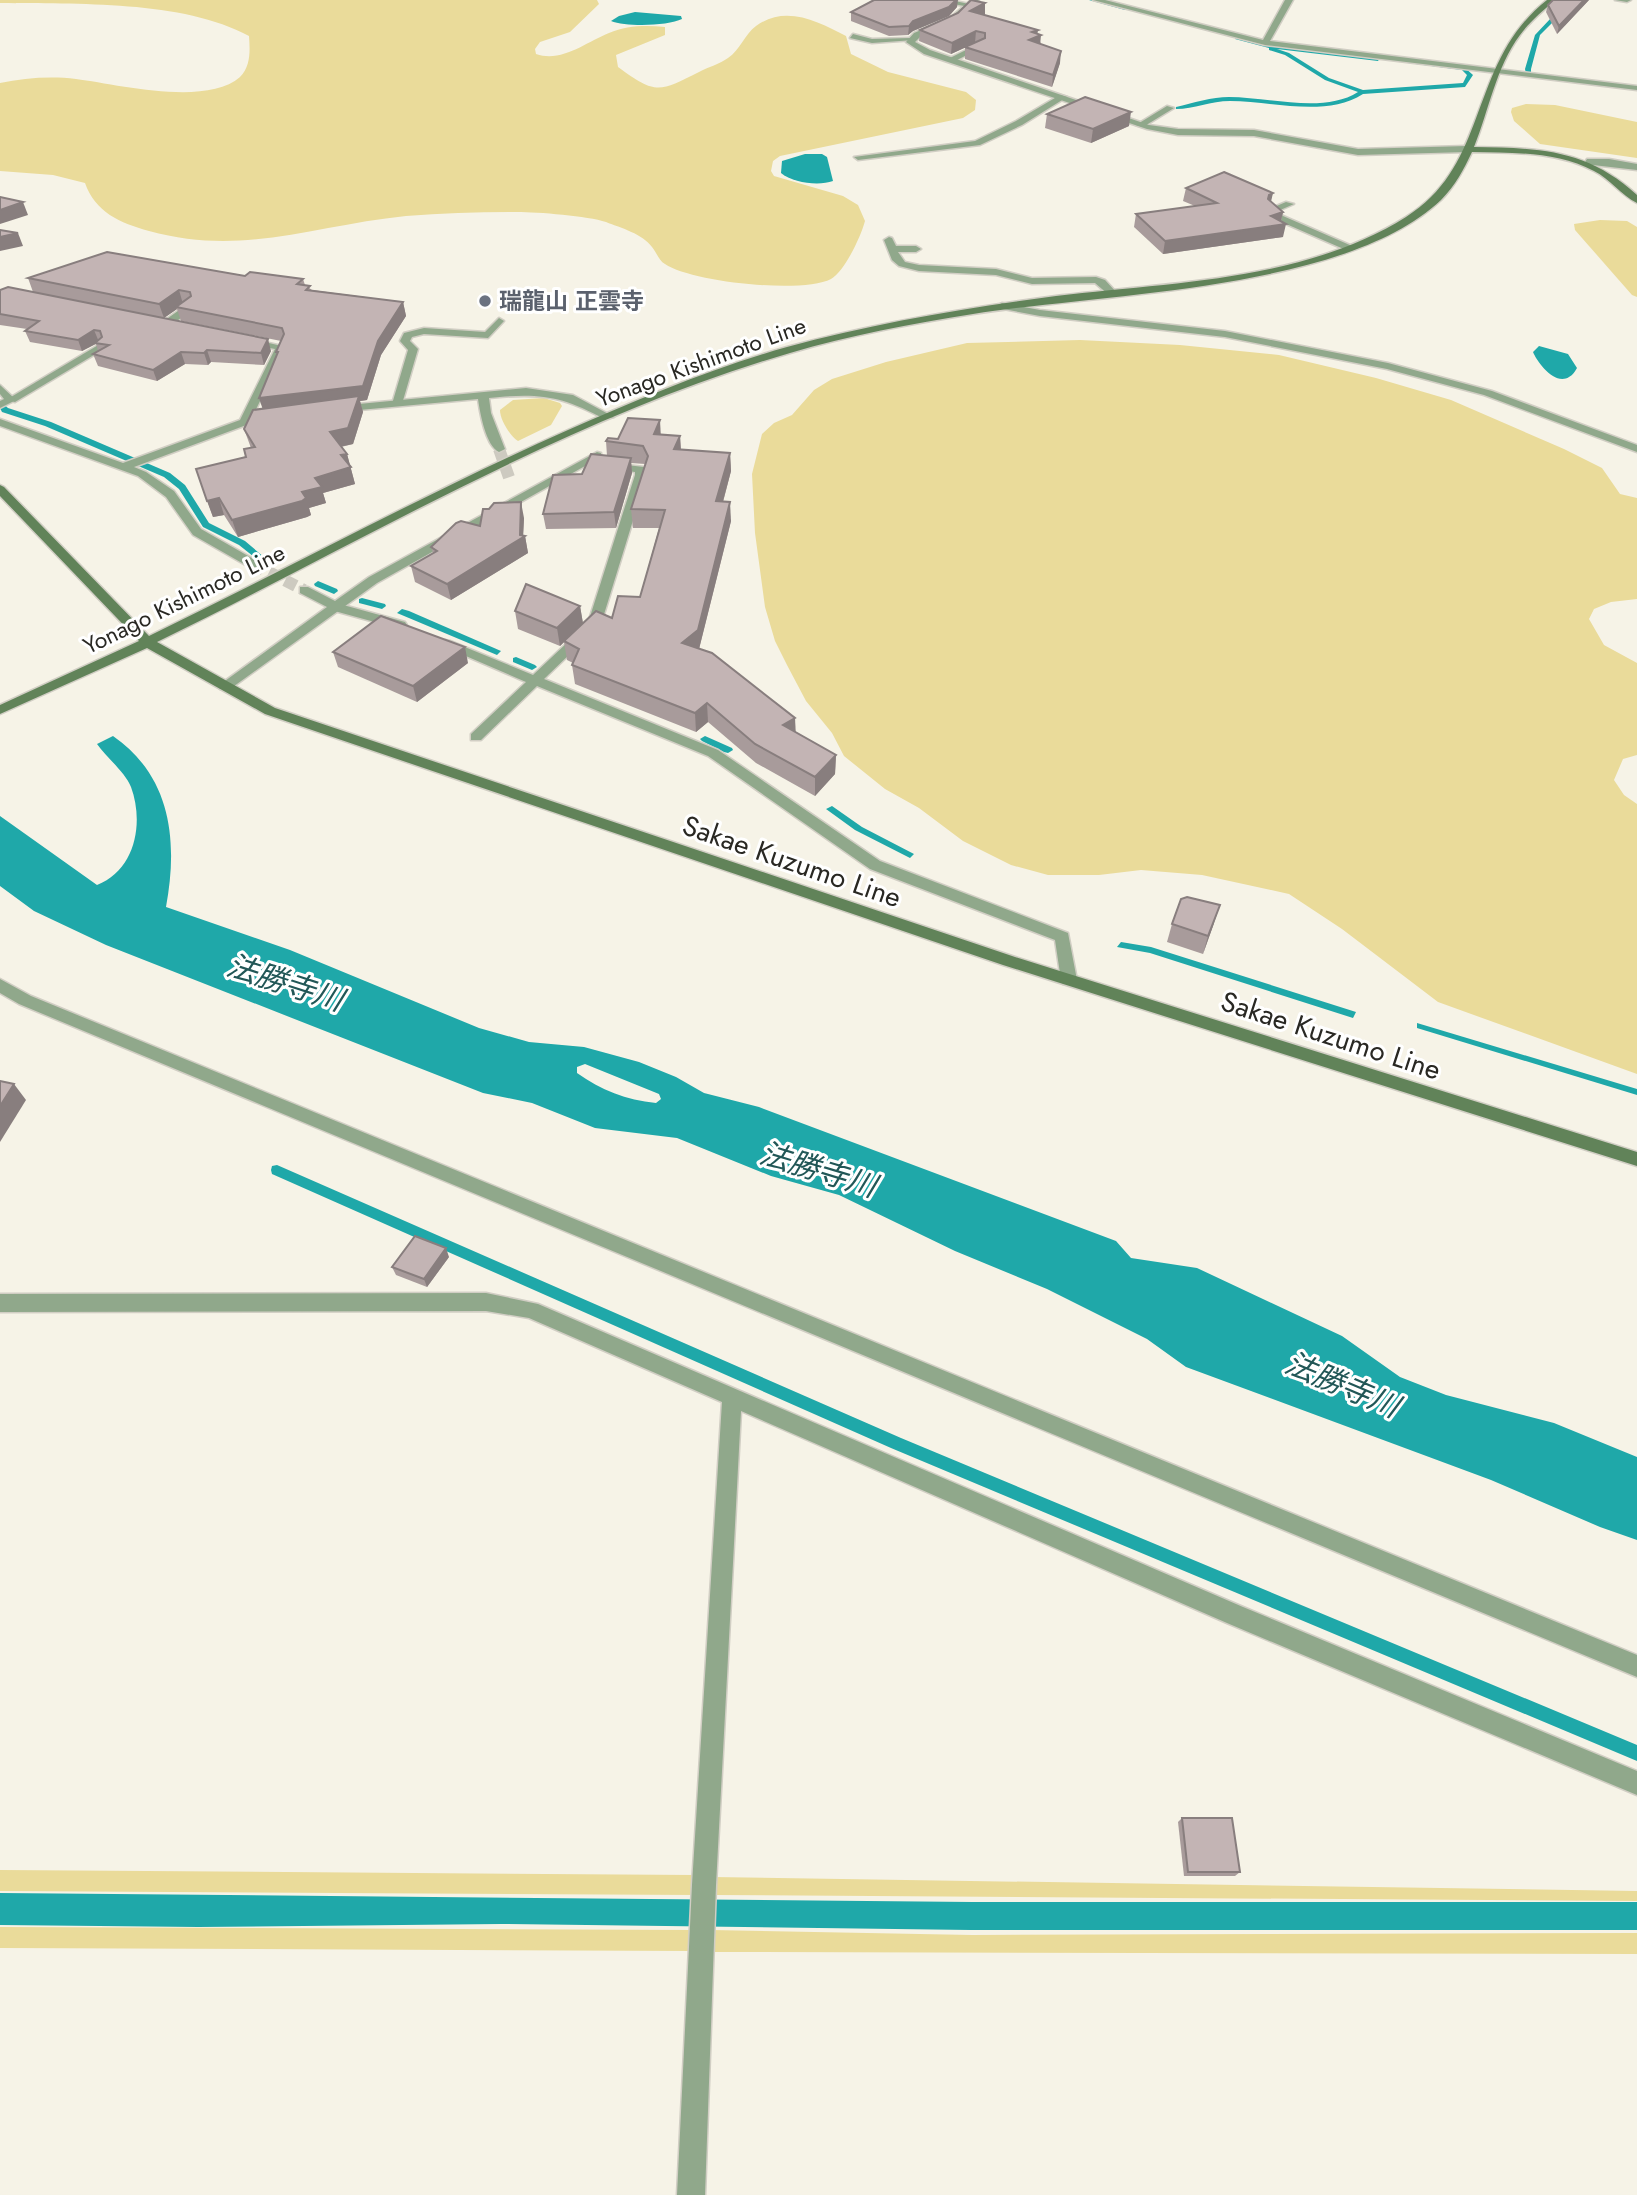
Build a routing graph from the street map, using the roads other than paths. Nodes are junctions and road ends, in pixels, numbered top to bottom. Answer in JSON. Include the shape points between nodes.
{"nodes":[{"id":1,"x":935,"y":0,"type":"edge"},
{"id":2,"x":1097,"y":0,"type":"edge"},
{"id":3,"x":1289,"y":0,"type":"edge"},
{"id":4,"x":1551,"y":0,"type":"edge"},
{"id":5,"x":1619,"y":0,"type":"edge"},
{"id":6,"x":1627,"y":0,"type":"edge"},
{"id":7,"x":973,"y":3,"type":"edge"},
{"id":8,"x":852,"y":36,"type":"dead end"},
{"id":9,"x":910,"y":40,"type":"junction"},
{"id":10,"x":1265,"y":43,"type":"junction"},
{"id":11,"x":979,"y":47,"type":"edge"},
{"id":12,"x":950,"y":60,"type":"junction"},
{"id":13,"x":1498,"y":70,"type":"junction"},
{"id":14,"x":1637,"y":89,"type":"edge"},
{"id":15,"x":1063,"y":97,"type":"junction"},
{"id":16,"x":1170,"y":108,"type":"dead end"},
{"id":17,"x":1140,"y":125,"type":"junction"},
{"id":18,"x":1467,"y":149,"type":"junction"},
{"id":19,"x":858,"y":157,"type":"dead end"},
{"id":20,"x":1587,"y":162,"type":"junction"},
{"id":21,"x":1637,"y":167,"type":"edge"},
{"id":22,"x":1637,"y":200,"type":"edge"},
{"id":23,"x":1289,"y":204,"type":"dead end"},
{"id":24,"x":1349,"y":248,"type":"junction"},
{"id":25,"x":916,"y":249,"type":"dead end"},
{"id":26,"x":1112,"y":293,"type":"junction"},
{"id":27,"x":1002,"y":306,"type":"junction"},
{"id":28,"x":189,"y":308,"type":"edge"},
{"id":29,"x":152,"y":320,"type":"edge"},
{"id":30,"x":499,"y":321,"type":"dead end"},
{"id":31,"x":165,"y":325,"type":"junction"},
{"id":32,"x":178,"y":328,"type":"edge"},
{"id":33,"x":230,"y":338,"type":"edge"},
{"id":34,"x":100,"y":347,"type":"edge"},
{"id":35,"x":0,"y":388,"type":"edge"},
{"id":36,"x":483,"y":395,"type":"junction"},
{"id":37,"x":6,"y":403,"type":"edge"},
{"id":38,"x":397,"y":404,"type":"junction"},
{"id":39,"x":320,"y":410,"type":"edge"},
{"id":40,"x":608,"y":417,"type":"junction"},
{"id":41,"x":257,"y":420,"type":"edge"},
{"id":42,"x":0,"y":422,"type":"edge"},
{"id":43,"x":245,"y":422,"type":"junction"},
{"id":44,"x":499,"y":449,"type":"tunnel mouth"},
{"id":45,"x":1637,"y":449,"type":"edge"},
{"id":46,"x":597,"y":454,"type":"edge"},
{"id":47,"x":133,"y":463,"type":"junction"},
{"id":48,"x":581,"y":463,"type":"junction"},
{"id":49,"x":0,"y":489,"type":"edge"},
{"id":50,"x":253,"y":564,"type":"tunnel mouth"},
{"id":51,"x":304,"y":590,"type":"tunnel mouth"},
{"id":52,"x":337,"y":607,"type":"junction"},
{"id":53,"x":408,"y":629,"type":"edge"},
{"id":54,"x":433,"y":639,"type":"edge"},
{"id":55,"x":147,"y":642,"type":"junction"},
{"id":56,"x":533,"y":681,"type":"junction"},
{"id":57,"x":225,"y":686,"type":"junction"},
{"id":58,"x":0,"y":710,"type":"edge"},
{"id":59,"x":476,"y":737,"type":"dead end"},
{"id":60,"x":1069,"y":980,"type":"junction"},
{"id":61,"x":0,"y":985,"type":"edge"},
{"id":62,"x":1637,"y":1159,"type":"edge"},
{"id":63,"x":0,"y":1303,"type":"edge"},
{"id":64,"x":732,"y":1398,"type":"junction"},
{"id":65,"x":1637,"y":1666,"type":"edge"},
{"id":66,"x":1637,"y":1783,"type":"edge"},
{"id":67,"x":691,"y":2195,"type":"edge"}],
"edges":[{"from":1,"to":7,"type":"street"},
{"from":2,"to":10,"type":"street"},
{"from":3,"to":10,"type":"street"},
{"from":4,"to":13,"type":"main road","name":"Yonago Kishimoto Line","via":[[1521,25]]},
{"from":5,"to":6,"type":"street"},
{"from":7,"to":9,"type":"street","via":[[953,20]]},
{"from":8,"to":9,"type":"street","via":[[876,44]]},
{"from":9,"to":12,"type":"street","via":[[920,49]]},
{"from":10,"to":13,"type":"street"},
{"from":11,"to":12,"type":"street"},
{"from":12,"to":15,"type":"street"},
{"from":13,"to":14,"type":"street"},
{"from":13,"to":18,"type":"main road","name":"Yonago Kishimoto Line"},
{"from":15,"to":17,"type":"street"},
{"from":15,"to":19,"type":"street","via":[[977,143]]},
{"from":16,"to":17,"type":"street"},
{"from":17,"to":18,"type":"street","via":[[1178,132],[1254,133],[1357,152]]},
{"from":18,"to":20,"type":"main road","via":[[1552,154]]},
{"from":18,"to":24,"type":"main road","name":"Yonago Kishimoto Line","via":[[1449,185],[1426,208]]},
{"from":20,"to":21,"type":"street"},
{"from":20,"to":22,"type":"main road"},
{"from":23,"to":24,"type":"street","via":[[1272,210],[1280,218]]},
{"from":24,"to":26,"type":"main road","name":"Yonago Kishimoto Line","via":[[1250,274]]},
{"from":25,"to":26,"type":"street","via":[[890,245],[902,264],[919,268],[996,272],[1032,281],[1096,280]]},
{"from":26,"to":27,"type":"main road","name":"Yonago Kishimoto Line"},
{"from":27,"to":40,"type":"main road","name":"Yonago Kishimoto Line","via":[[876,327],[783,352]]},
{"from":27,"to":45,"type":"street","via":[[1225,334],[1388,366],[1488,393]]},
{"from":28,"to":31,"type":"street"},
{"from":29,"to":31,"type":"street"},
{"from":30,"to":38,"type":"street","via":[[488,335],[424,331],[408,335],[405,341],[413,349]]},
{"from":31,"to":32,"type":"street"},
{"from":33,"to":43,"type":"street","via":[[281,347]]},
{"from":34,"to":37,"type":"street"},
{"from":35,"to":37,"type":"street"},
{"from":36,"to":38,"type":"street"},
{"from":36,"to":40,"type":"street","via":[[552,391],[569,395]]},
{"from":36,"to":44,"type":"street"},
{"from":38,"to":39,"type":"street"},
{"from":40,"to":55,"type":"main road","name":"Yonago Kishimoto Line","via":[[411,508]]},
{"from":41,"to":43,"type":"street"},
{"from":42,"to":47,"type":"street"},
{"from":43,"to":47,"type":"street"},
{"from":46,"to":48,"type":"street"},
{"from":47,"to":50,"type":"street","via":[[170,494],[197,532]]},
{"from":48,"to":52,"type":"street","via":[[516,494],[373,580]]},
{"from":48,"to":56,"type":"street","via":[[639,469],[638,489],[594,624]]},
{"from":49,"to":55,"type":"main road","name":"Sakae Kuzumo Line"},
{"from":51,"to":52,"type":"street"},
{"from":52,"to":53,"type":"street"},
{"from":52,"to":57,"type":"street"},
{"from":54,"to":56,"type":"street"},
{"from":55,"to":57,"type":"main road","name":"Sakae Kuzumo Line"},
{"from":55,"to":58,"type":"main road","name":"Yonago Kishimoto Line"},
{"from":56,"to":59,"type":"street"},
{"from":56,"to":60,"type":"street","via":[[713,753],[875,865],[1062,937]]},
{"from":57,"to":60,"type":"main road","name":"Sakae Kuzumo Line","via":[[270,712]]},
{"from":60,"to":62,"type":"main road","name":"Sakae Kuzumo Line"},
{"from":61,"to":65,"type":"street","via":[[38,1005]]},
{"from":63,"to":64,"type":"street","via":[[485,1302],[531,1310]]},
{"from":64,"to":66,"type":"street"},
{"from":64,"to":67,"type":"street"}]}
